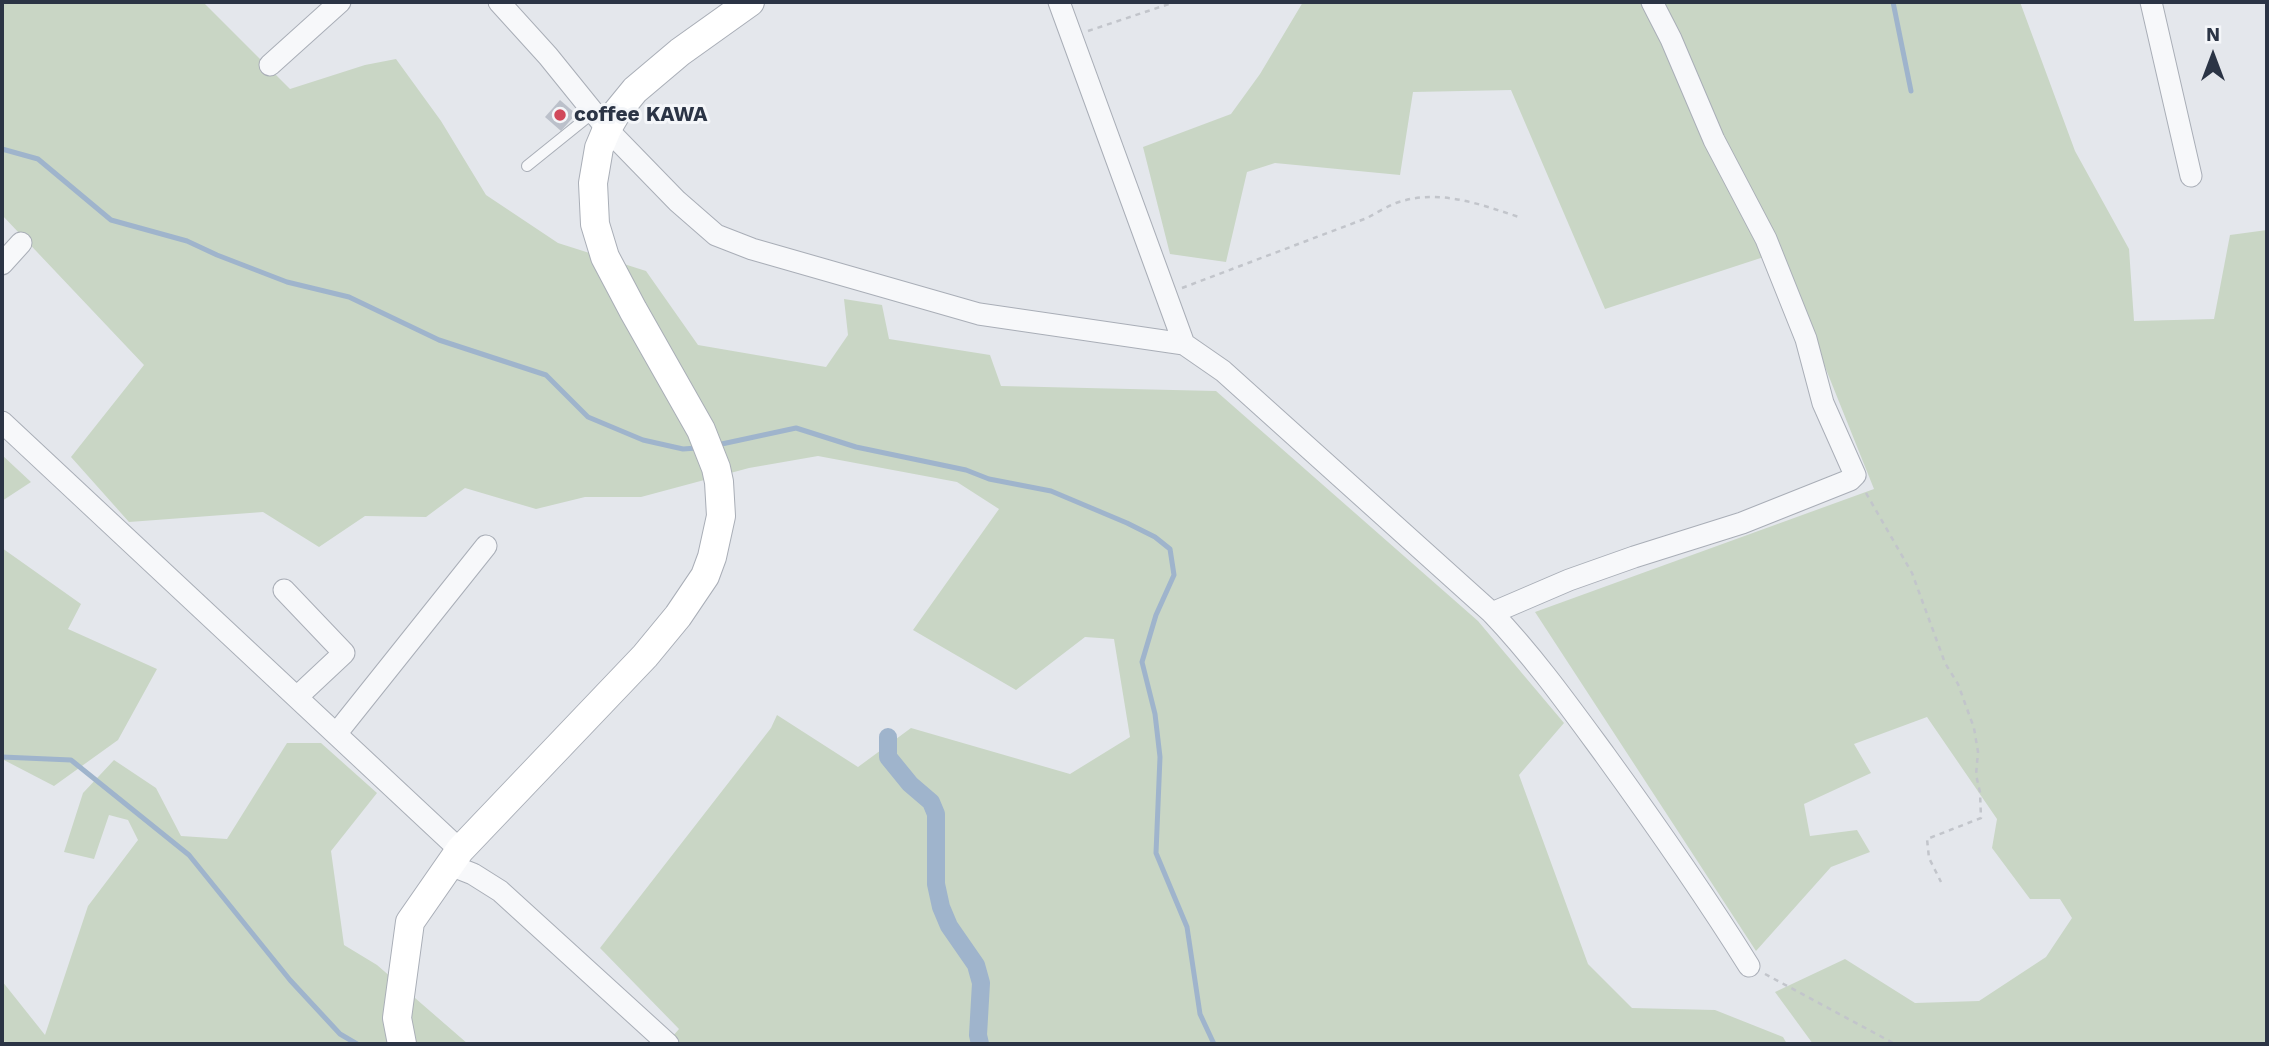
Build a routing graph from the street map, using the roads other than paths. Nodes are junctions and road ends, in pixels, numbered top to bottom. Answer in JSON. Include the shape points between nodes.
{"nodes":[{"id":1,"x":340,"y":2,"type":"edge"},
{"id":2,"x":499,"y":2,"type":"edge"},
{"id":3,"x":751,"y":2,"type":"edge"},
{"id":4,"x":1059,"y":2,"type":"edge"},
{"id":5,"x":1652,"y":2,"type":"edge"},
{"id":6,"x":2151,"y":2,"type":"edge"},
{"id":7,"x":270,"y":65,"type":"dead end"},
{"id":8,"x":601,"y":120,"type":"junction"},
{"id":9,"x":527,"y":166,"type":"dead end"},
{"id":10,"x":2191,"y":176,"type":"dead end"},
{"id":11,"x":21,"y":243,"type":"dead end"},
{"id":12,"x":2,"y":264,"type":"edge"},
{"id":13,"x":1184,"y":344,"type":"junction"},
{"id":14,"x":2,"y":422,"type":"edge"},
{"id":15,"x":486,"y":546,"type":"dead end"},
{"id":16,"x":285,"y":590,"type":"dead end"},
{"id":17,"x":1492,"y":613,"type":"junction"},
{"id":18,"x":297,"y":697,"type":"junction"},
{"id":19,"x":336,"y":734,"type":"junction"},
{"id":20,"x":455,"y":857,"type":"junction"},
{"id":21,"x":1749,"y":966,"type":"road end"},
{"id":22,"x":402,"y":1044,"type":"edge"},
{"id":23,"x":668,"y":1044,"type":"edge"}],
"edges":[{"from":1,"to":7,"type":"street"},
{"from":2,"to":8,"type":"street"},
{"from":3,"to":8,"type":"street","via":[[680,52],[635,90],[617,112]]},
{"from":4,"to":13,"type":"street"},
{"from":5,"to":17,"type":"street","via":[[1714,140],[1766,239],[1805,339],[1823,403],[1855,475],[1742,523],[1582,575]]},
{"from":6,"to":10,"type":"street"},
{"from":8,"to":9,"type":"lane"},
{"from":8,"to":13,"type":"street","via":[[677,201],[716,235],[751,249],[979,314]]},
{"from":8,"to":20,"type":"street","via":[[593,183],[598,238],[701,429],[719,482],[720,516],[714,548],[694,594],[645,656]]},
{"from":11,"to":12,"type":"street"},
{"from":13,"to":17,"type":"street","via":[[1223,371]]},
{"from":14,"to":18,"type":"street"},
{"from":15,"to":19,"type":"street"},
{"from":16,"to":18,"type":"street","via":[[344,653]]},
{"from":17,"to":21,"type":"street","via":[[1526,649],[1631,791]]},
{"from":18,"to":19,"type":"street"},
{"from":19,"to":20,"type":"street"},
{"from":20,"to":22,"type":"street","via":[[410,922],[397,1018]]},
{"from":20,"to":23,"type":"street","via":[[500,891]]}]}
